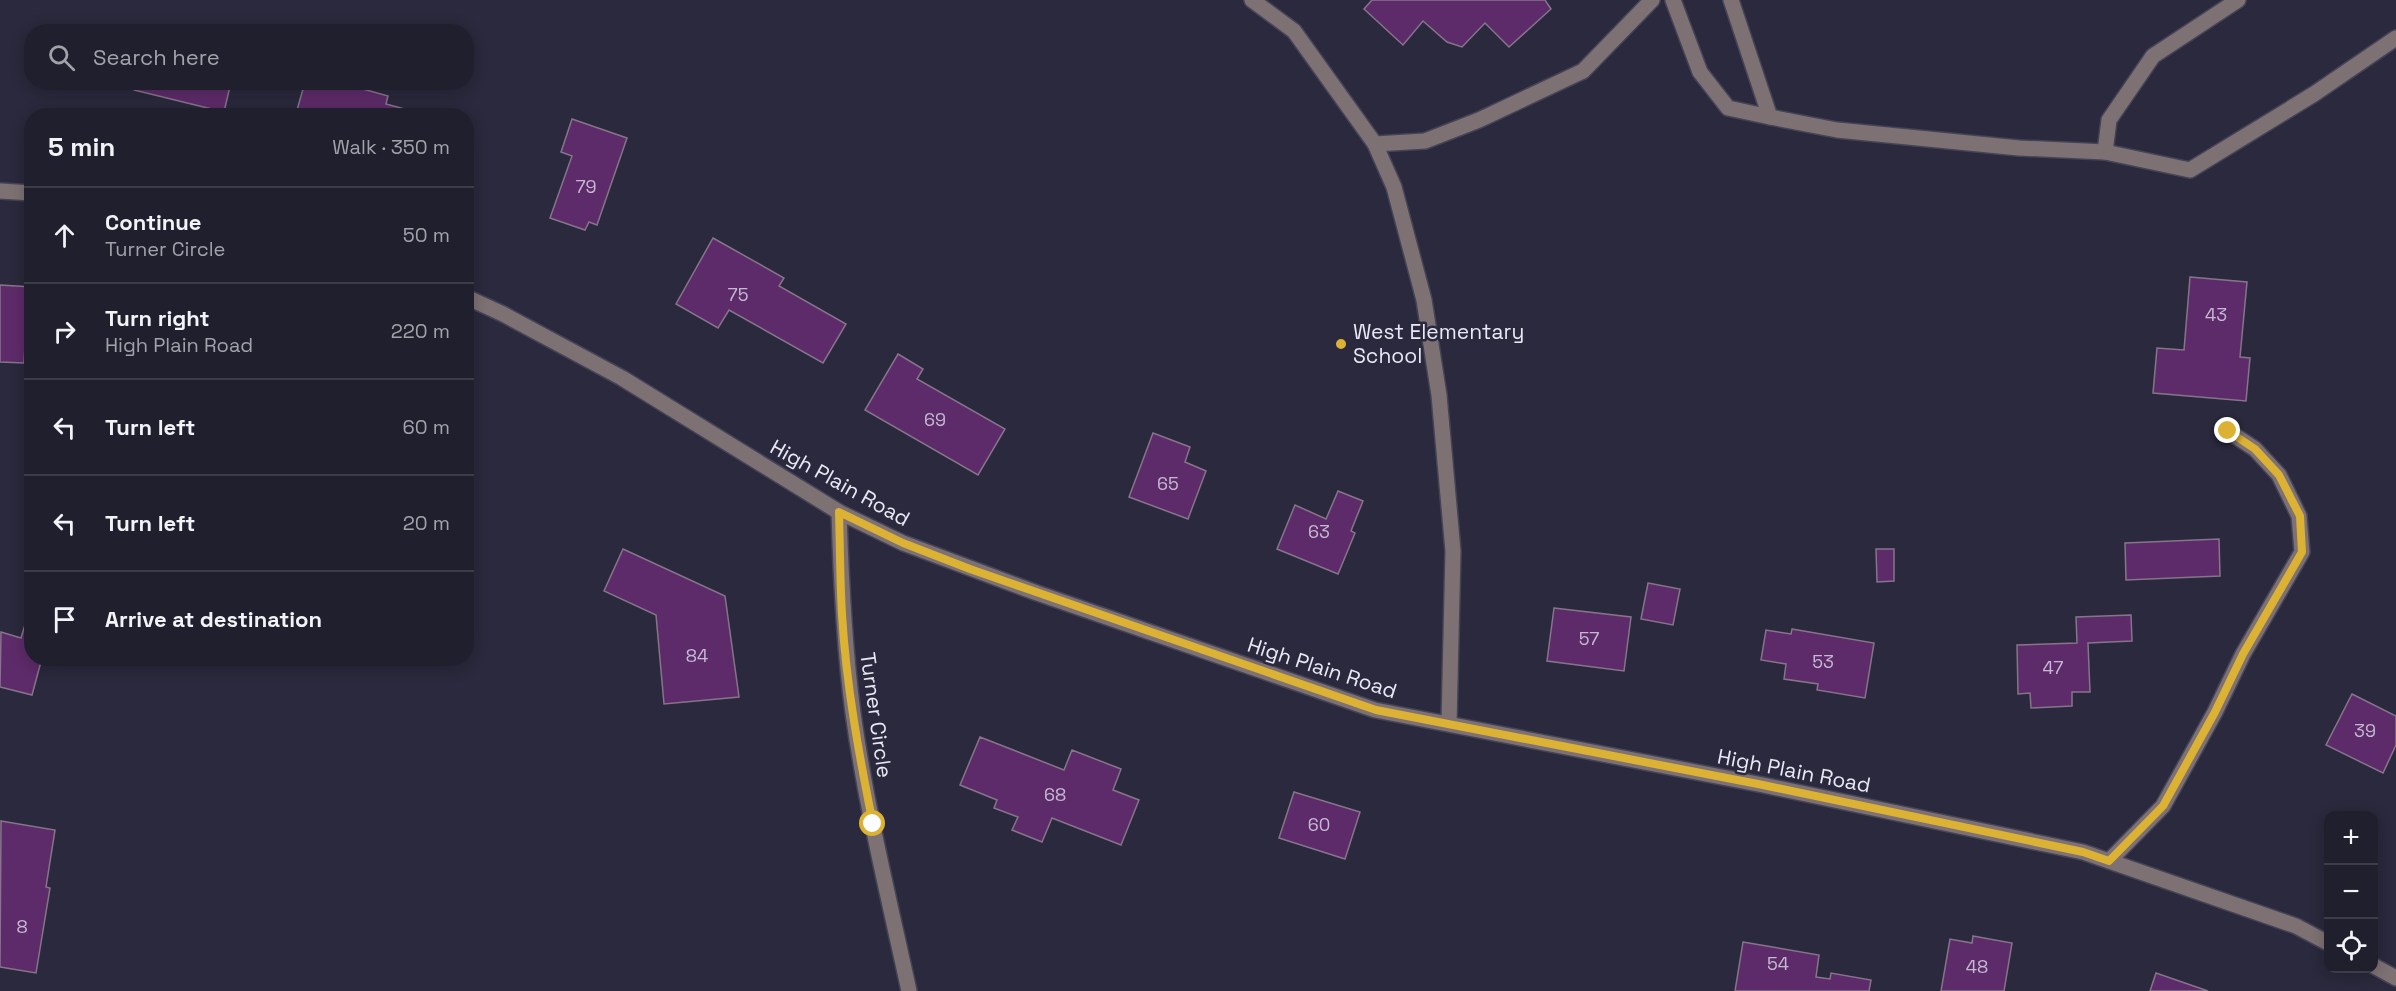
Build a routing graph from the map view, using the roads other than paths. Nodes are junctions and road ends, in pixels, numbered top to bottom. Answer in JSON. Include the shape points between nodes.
{"nodes":[{"id":1,"x":1252,"y":0,"type":"edge"},
{"id":2,"x":1652,"y":0,"type":"edge"},
{"id":3,"x":1673,"y":0,"type":"edge"},
{"id":4,"x":1731,"y":0,"type":"edge"},
{"id":5,"x":2238,"y":0,"type":"edge"},
{"id":6,"x":2396,"y":38,"type":"edge"},
{"id":7,"x":1770,"y":117,"type":"junction"},
{"id":8,"x":1376,"y":144,"type":"junction"},
{"id":9,"x":2105,"y":152,"type":"junction"},
{"id":10,"x":0,"y":191,"type":"edge"},
{"id":11,"x":24,"y":193,"type":"edge"},
{"id":12,"x":474,"y":301,"type":"edge"},
{"id":13,"x":2228,"y":431,"type":"dead end"},
{"id":14,"x":839,"y":512,"type":"junction"},
{"id":15,"x":1449,"y":723,"type":"junction"},
{"id":16,"x":2109,"y":861,"type":"junction"},
{"id":17,"x":2324,"y":941,"type":"edge"},
{"id":18,"x":2378,"y":969,"type":"edge"},
{"id":19,"x":2396,"y":978,"type":"edge"},
{"id":20,"x":909,"y":991,"type":"edge"}],
"edges":[{"from":1,"to":8,"type":"street","via":[[1294,31]]},
{"from":2,"to":8,"type":"street","via":[[1583,71],[1425,141]]},
{"from":3,"to":7,"type":"street","via":[[1700,72],[1728,108]]},
{"from":4,"to":7,"type":"street"},
{"from":5,"to":9,"type":"street","via":[[2152,56],[2109,120]]},
{"from":6,"to":9,"type":"street","via":[[2190,170]]},
{"from":7,"to":9,"type":"street","via":[[1849,132]]},
{"from":8,"to":15,"type":"street","via":[[1394,187],[1424,300],[1439,395],[1453,551]]},
{"from":10,"to":11,"type":"street"},
{"from":12,"to":14,"type":"street","name":"High Plain Road","via":[[622,378]]},
{"from":13,"to":16,"type":"street","via":[[2255,449],[2279,475],[2300,516],[2302,552],[2163,806]]},
{"from":14,"to":15,"type":"street","name":"High Plain Road","via":[[970,569],[1263,671],[1376,710]]},
{"from":14,"to":20,"type":"street","name":"Turner Circle","via":[[842,615],[853,713]]},
{"from":15,"to":16,"type":"street","name":"High Plain Road","via":[[1763,785],[2083,852]]},
{"from":16,"to":17,"type":"street","name":"High Plain Road","via":[[2296,926]]},
{"from":18,"to":19,"type":"street"}]}
